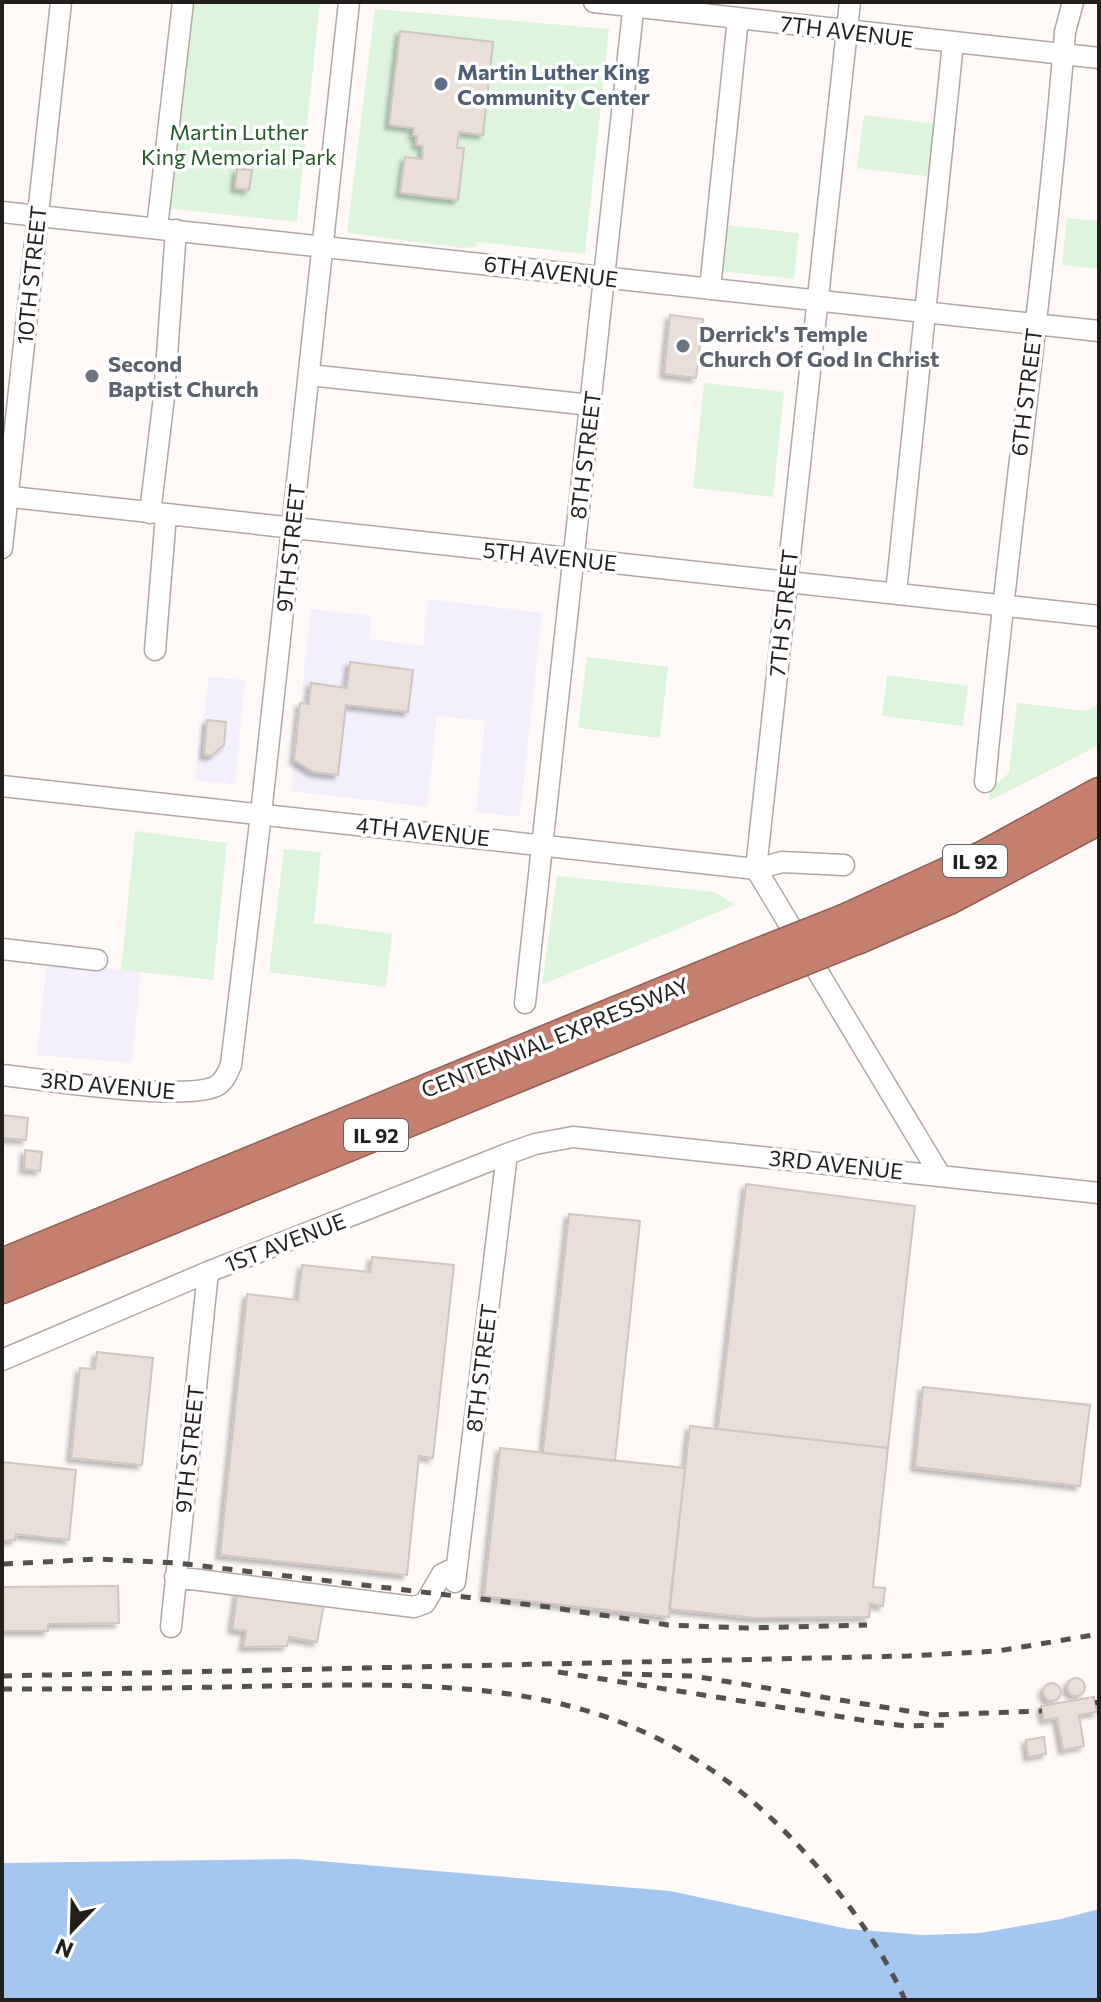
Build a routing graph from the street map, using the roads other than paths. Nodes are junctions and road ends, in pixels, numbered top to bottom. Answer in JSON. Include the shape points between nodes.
{"nodes":[{"id":1,"x":61,"y":2,"type":"edge"},
{"id":2,"x":183,"y":2,"type":"edge"},
{"id":3,"x":349,"y":2,"type":"edge"},
{"id":4,"x":594,"y":2,"type":"edge"},
{"id":5,"x":850,"y":2,"type":"edge"},
{"id":6,"x":1073,"y":2,"type":"edge"},
{"id":7,"x":634,"y":4,"type":"edge"},
{"id":8,"x":738,"y":18,"type":"junction"},
{"id":9,"x":847,"y":31,"type":"junction"},
{"id":10,"x":953,"y":43,"type":"junction"},
{"id":11,"x":1063,"y":54,"type":"junction"},
{"id":12,"x":1099,"y":58,"type":"edge"},
{"id":13,"x":2,"y":212,"type":"edge"},
{"id":14,"x":37,"y":216,"type":"junction"},
{"id":15,"x":166,"y":229,"type":"junction"},
{"id":16,"x":323,"y":246,"type":"junction"},
{"id":17,"x":604,"y":277,"type":"junction"},
{"id":18,"x":710,"y":289,"type":"junction"},
{"id":19,"x":819,"y":299,"type":"junction"},
{"id":20,"x":926,"y":312,"type":"junction"},
{"id":21,"x":1035,"y":324,"type":"junction"},
{"id":22,"x":1099,"y":331,"type":"edge"},
{"id":23,"x":309,"y":375,"type":"junction"},
{"id":24,"x":591,"y":405,"type":"junction"},
{"id":25,"x":5,"y":497,"type":"edge"},
{"id":26,"x":158,"y":514,"type":"junction"},
{"id":27,"x":293,"y":528,"type":"junction"},
{"id":28,"x":2,"y":548,"type":"edge"},
{"id":29,"x":573,"y":559,"type":"junction"},
{"id":30,"x":786,"y":581,"type":"junction"},
{"id":31,"x":896,"y":593,"type":"junction"},
{"id":32,"x":1001,"y":604,"type":"junction"},
{"id":33,"x":1099,"y":616,"type":"edge"},
{"id":34,"x":155,"y":650,"type":"dead end"},
{"id":35,"x":985,"y":782,"type":"dead end"},
{"id":36,"x":2,"y":786,"type":"edge"},
{"id":37,"x":1099,"y":793,"type":"edge"},
{"id":38,"x":261,"y":814,"type":"junction"},
{"id":39,"x":1092,"y":824,"type":"edge"},
{"id":40,"x":543,"y":844,"type":"junction"},
{"id":41,"x":844,"y":865,"type":"dead end"},
{"id":42,"x":756,"y":869,"type":"junction"},
{"id":43,"x":852,"y":928,"type":"junction"},
{"id":44,"x":2,"y":949,"type":"edge"},
{"id":45,"x":97,"y":960,"type":"dead end"},
{"id":46,"x":748,"y":970,"type":"junction"},
{"id":47,"x":525,"y":1003,"type":"dead end"},
{"id":48,"x":2,"y":1075,"type":"edge"},
{"id":49,"x":214,"y":1087,"type":"joint"},
{"id":50,"x":573,"y":1137,"type":"joint"},
{"id":51,"x":507,"y":1154,"type":"junction"},
{"id":52,"x":940,"y":1175,"type":"junction"},
{"id":53,"x":1099,"y":1193,"type":"edge"},
{"id":54,"x":2,"y":1264,"type":"edge"},
{"id":55,"x":208,"y":1272,"type":"junction"},
{"id":56,"x":2,"y":1288,"type":"edge"},
{"id":57,"x":2,"y":1360,"type":"edge"},
{"id":58,"x":175,"y":1577,"type":"junction"},
{"id":59,"x":171,"y":1627,"type":"dead end"}],
"edges":[{"from":1,"to":14,"type":"street","name":"10TH STREET"},
{"from":2,"to":15,"type":"street"},
{"from":3,"to":16,"type":"street","name":"9TH STREET"},
{"from":4,"to":7,"type":"street","name":"7TH AVENUE"},
{"from":5,"to":9,"type":"street","name":"7TH STREET"},
{"from":6,"to":11,"type":"street","name":"6TH STREET"},
{"from":7,"to":8,"type":"street","name":"7TH AVENUE"},
{"from":7,"to":17,"type":"street","name":"8TH STREET"},
{"from":8,"to":9,"type":"street","name":"7TH AVENUE"},
{"from":8,"to":18,"type":"street"},
{"from":9,"to":10,"type":"street","name":"7TH AVENUE"},
{"from":9,"to":19,"type":"street","name":"7TH STREET"},
{"from":10,"to":11,"type":"street","name":"7TH AVENUE"},
{"from":10,"to":20,"type":"street"},
{"from":11,"to":12,"type":"street","name":"7TH AVENUE"},
{"from":11,"to":21,"type":"street","name":"6TH STREET"},
{"from":13,"to":14,"type":"street","name":"6TH AVENUE"},
{"from":14,"to":15,"type":"street","name":"6TH AVENUE"},
{"from":14,"to":25,"type":"street","name":"10TH STREET"},
{"from":15,"to":16,"type":"street","name":"6TH AVENUE"},
{"from":15,"to":26,"type":"street","via":[[169,304]]},
{"from":16,"to":17,"type":"street","name":"6TH AVENUE"},
{"from":16,"to":23,"type":"street","name":"9TH STREET"},
{"from":17,"to":18,"type":"street","name":"6TH AVENUE"},
{"from":17,"to":24,"type":"street","name":"8TH STREET"},
{"from":18,"to":19,"type":"street","name":"6TH AVENUE"},
{"from":19,"to":20,"type":"street","name":"6TH AVENUE"},
{"from":19,"to":30,"type":"street","name":"7TH STREET"},
{"from":20,"to":21,"type":"street","name":"6TH AVENUE"},
{"from":20,"to":31,"type":"street"},
{"from":21,"to":22,"type":"street","name":"6TH AVENUE"},
{"from":21,"to":32,"type":"street","name":"6TH STREET"},
{"from":23,"to":24,"type":"street"},
{"from":23,"to":27,"type":"street","name":"9TH STREET"},
{"from":24,"to":29,"type":"street","name":"8TH STREET"},
{"from":25,"to":26,"type":"street","name":"5TH AVENUE"},
{"from":25,"to":28,"type":"street","name":"10TH STREET"},
{"from":26,"to":27,"type":"street","name":"5TH AVENUE"},
{"from":26,"to":34,"type":"street"},
{"from":27,"to":29,"type":"street","name":"5TH AVENUE"},
{"from":27,"to":38,"type":"street","name":"9TH STREET"},
{"from":29,"to":30,"type":"street","name":"5TH AVENUE"},
{"from":29,"to":40,"type":"street","name":"8TH STREET"},
{"from":30,"to":31,"type":"street","name":"5TH AVENUE"},
{"from":30,"to":42,"type":"street","name":"7TH STREET"},
{"from":31,"to":32,"type":"street","name":"5TH AVENUE"},
{"from":32,"to":33,"type":"street","name":"5TH AVENUE"},
{"from":32,"to":35,"type":"street","name":"6TH STREET"},
{"from":36,"to":38,"type":"street","name":"4TH AVENUE"},
{"from":37,"to":43,"type":"highway","name":"CENTENNIAL EXPRESSWAY","number":"IL 92"},
{"from":38,"to":40,"type":"street","name":"4TH AVENUE"},
{"from":38,"to":49,"type":"street","name":"9TH STREET","via":[[231,1065]]},
{"from":39,"to":43,"type":"highway","name":"CENTENNIAL EXPRESSWAY","number":"IL 92","via":[[951,898]]},
{"from":40,"to":42,"type":"street","name":"4TH AVENUE"},
{"from":40,"to":47,"type":"street","name":"8TH STREET"},
{"from":41,"to":42,"type":"street","name":"4TH AVENUE","via":[[782,862]]},
{"from":42,"to":52,"type":"street"},
{"from":43,"to":46,"type":"highway","name":"CENTENNIAL EXPRESSWAY","number":"IL 92","bridge":true},
{"from":44,"to":45,"type":"street"},
{"from":46,"to":54,"type":"highway","name":"CENTENNIAL EXPRESSWAY","number":"IL 92"},
{"from":46,"to":56,"type":"highway","name":"CENTENNIAL EXPRESSWAY","number":"IL 92"},
{"from":48,"to":49,"type":"street","name":"3RD AVENUE","via":[[156,1092]]},
{"from":50,"to":51,"type":"street","name":"1ST AVENUE"},
{"from":50,"to":52,"type":"street","name":"3RD AVENUE"},
{"from":51,"to":55,"type":"street","name":"1ST AVENUE"},
{"from":51,"to":58,"type":"street","name":"8TH STREET","via":[[456,1574],[442,1574],[425,1603],[414,1607]]},
{"from":52,"to":53,"type":"street","name":"3RD AVENUE"},
{"from":55,"to":57,"type":"street","name":"1ST AVENUE"},
{"from":55,"to":58,"type":"street","name":"9TH STREET"},
{"from":58,"to":59,"type":"street","name":"9TH STREET"}]}
